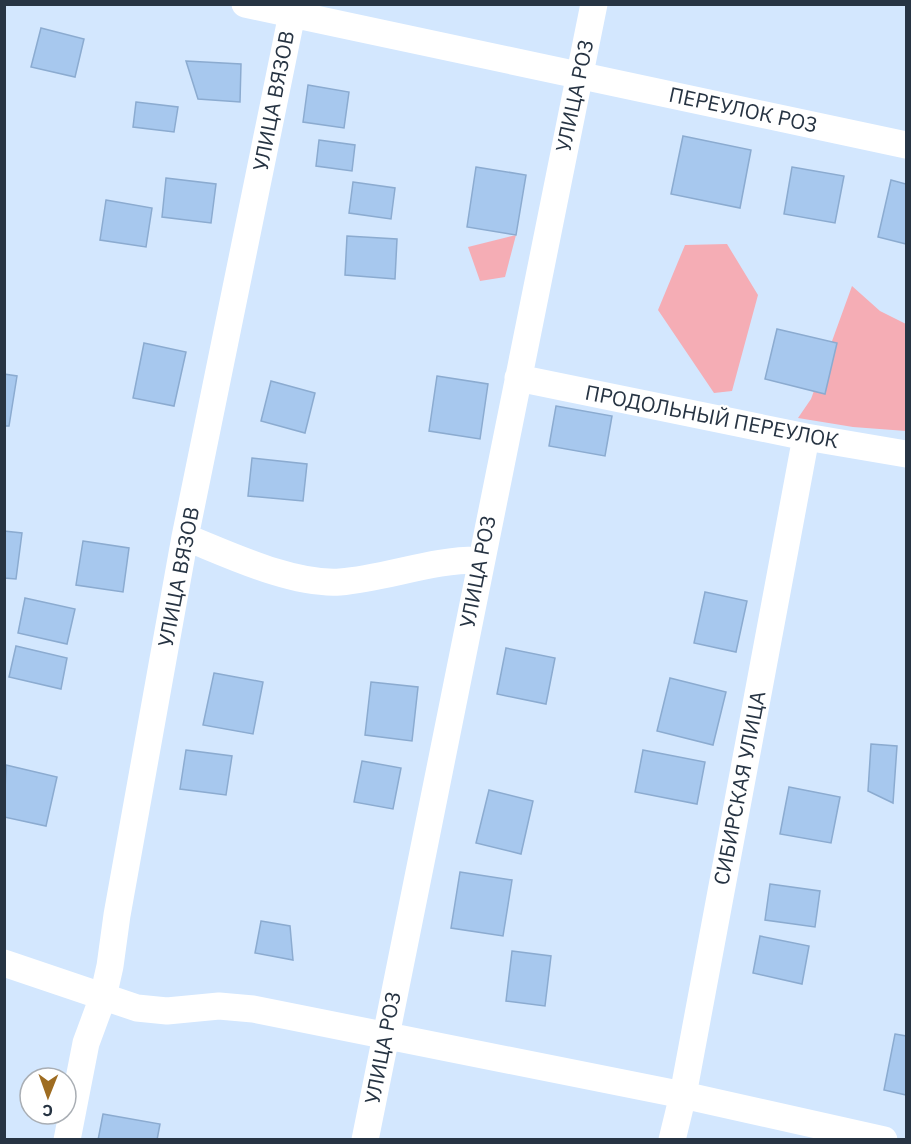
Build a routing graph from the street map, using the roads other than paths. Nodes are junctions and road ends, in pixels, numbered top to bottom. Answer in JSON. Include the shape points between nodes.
{"nodes":[{"id":1,"x":245,"y":4,"type":"edge"},
{"id":2,"x":594,"y":4,"type":"edge"},
{"id":3,"x":293,"y":9,"type":"edge"},
{"id":4,"x":579,"y":75,"type":"junction"},
{"id":5,"x":906,"y":145,"type":"edge"},
{"id":6,"x":518,"y":378,"type":"junction"},
{"id":7,"x":806,"y":437,"type":"junction"},
{"id":8,"x":906,"y":454,"type":"edge"},
{"id":9,"x":185,"y":537,"type":"junction"},
{"id":10,"x":481,"y":560,"type":"junction"},
{"id":11,"x":4,"y":963,"type":"edge"},
{"id":12,"x":103,"y":997,"type":"junction"},
{"id":13,"x":385,"y":1036,"type":"junction"},
{"id":14,"x":683,"y":1095,"type":"junction"},
{"id":15,"x":67,"y":1140,"type":"edge"},
{"id":16,"x":365,"y":1140,"type":"edge"},
{"id":17,"x":672,"y":1140,"type":"edge"},
{"id":18,"x":884,"y":1140,"type":"edge"}],
"edges":[{"from":1,"to":3,"type":"street","name":"УЛИЦА ВЯЗОВ"},
{"from":2,"to":4,"type":"street","name":"УЛИЦА РОЗ"},
{"from":3,"to":4,"type":"street","name":"ПЕРЕУЛОК РОЗ"},
{"from":3,"to":9,"type":"street","name":"УЛИЦА ВЯЗОВ"},
{"from":4,"to":5,"type":"street","name":"ПЕРЕУЛОК РОЗ"},
{"from":4,"to":6,"type":"street","name":"УЛИЦА РОЗ"},
{"from":6,"to":7,"type":"street","name":"ПРОДОЛЬНЫЙ ПЕРЕУЛОК"},
{"from":6,"to":10,"type":"street","name":"УЛИЦА РОЗ"},
{"from":7,"to":8,"type":"street","name":"ПРОДОЛЬНЫЙ ПЕРЕУЛОК"},
{"from":7,"to":14,"type":"street","name":"СИБИРСКАЯ УЛИЦА"},
{"from":9,"to":10,"type":"street","via":[[307,580],[339,582],[443,561]]},
{"from":9,"to":12,"type":"street","name":"УЛИЦА ВЯЗОВ"},
{"from":10,"to":13,"type":"street","name":"УЛИЦА РОЗ"},
{"from":11,"to":12,"type":"street"},
{"from":12,"to":13,"type":"street","via":[[137,1008],[167,1011],[219,1006],[253,1008]]},
{"from":12,"to":15,"type":"street","name":"УЛИЦА ВЯЗОВ","via":[[86,1043]]},
{"from":13,"to":14,"type":"street"},
{"from":13,"to":16,"type":"street","name":"УЛИЦА РОЗ"},
{"from":14,"to":17,"type":"street","name":"СИБИРСКАЯ УЛИЦА"},
{"from":14,"to":18,"type":"street"}]}
